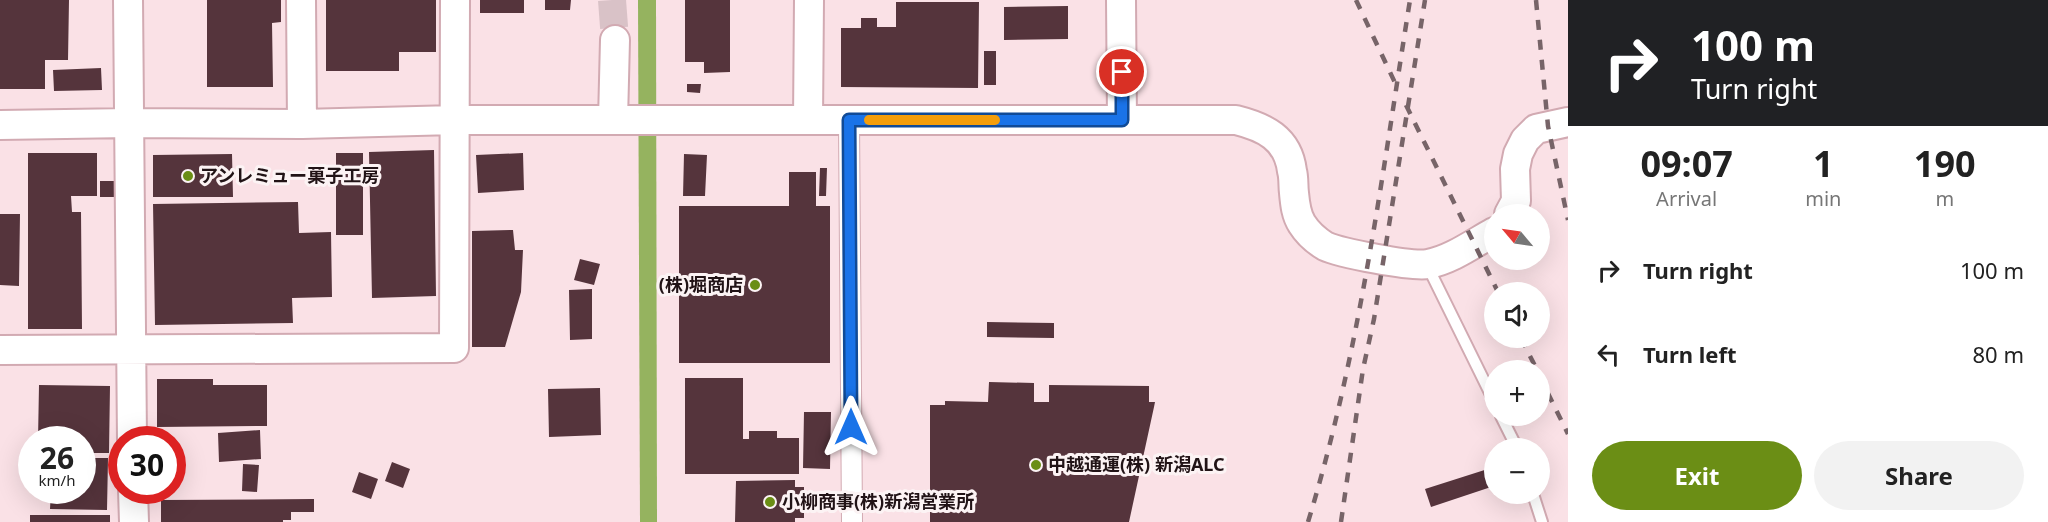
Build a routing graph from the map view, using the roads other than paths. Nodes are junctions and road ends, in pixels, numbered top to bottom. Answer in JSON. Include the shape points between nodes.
{"nodes":[{"id":1,"x":128,"y":0,"type":"edge"},
{"id":2,"x":301,"y":0,"type":"edge"},
{"id":3,"x":455,"y":0,"type":"edge"},
{"id":4,"x":809,"y":0,"type":"edge"},
{"id":5,"x":1120,"y":0,"type":"edge"},
{"id":6,"x":615,"y":40,"type":"tunnel mouth"},
{"id":7,"x":455,"y":120,"type":"junction"},
{"id":8,"x":613,"y":120,"type":"junction"},
{"id":9,"x":808,"y":120,"type":"junction"},
{"id":10,"x":849,"y":120,"type":"junction"},
{"id":11,"x":1122,"y":120,"type":"junction"},
{"id":12,"x":1568,"y":122,"type":"edge"},
{"id":13,"x":130,"y":123,"type":"junction"},
{"id":14,"x":302,"y":124,"type":"junction"},
{"id":15,"x":0,"y":125,"type":"edge"},
{"id":16,"x":1514,"y":204,"type":"edge"},
{"id":17,"x":1484,"y":237,"type":"edge"},
{"id":18,"x":1427,"y":264,"type":"junction"},
{"id":19,"x":130,"y":349,"type":"junction"},
{"id":20,"x":0,"y":350,"type":"edge"},
{"id":21,"x":1484,"y":380,"type":"edge"},
{"id":22,"x":132,"y":426,"type":"edge"},
{"id":23,"x":133,"y":504,"type":"edge"},
{"id":24,"x":1536,"y":504,"type":"edge"},
{"id":25,"x":134,"y":522,"type":"edge"},
{"id":26,"x":852,"y":522,"type":"edge"},
{"id":27,"x":1542,"y":522,"type":"edge"}],
"edges":[{"from":1,"to":13,"type":"street"},
{"from":2,"to":14,"type":"street"},
{"from":3,"to":7,"type":"street"},
{"from":4,"to":9,"type":"street"},
{"from":5,"to":11,"type":"street"},
{"from":6,"to":8,"type":"street"},
{"from":7,"to":8,"type":"street"},
{"from":7,"to":14,"type":"street"},
{"from":7,"to":19,"type":"street","via":[[454,348]]},
{"from":8,"to":9,"type":"street"},
{"from":9,"to":10,"type":"street"},
{"from":10,"to":11,"type":"street"},
{"from":10,"to":26,"type":"street"},
{"from":11,"to":18,"type":"street","via":[[1236,120],[1257,125],[1272,133],[1288,155],[1296,209],[1301,224],[1311,235],[1338,251]]},
{"from":12,"to":16,"type":"street","via":[[1536,129],[1525,140],[1515,169]]},
{"from":13,"to":14,"type":"street"},
{"from":13,"to":15,"type":"street"},
{"from":13,"to":19,"type":"street"},
{"from":17,"to":18,"type":"street"},
{"from":18,"to":21,"type":"lane"},
{"from":19,"to":20,"type":"street"},
{"from":19,"to":22,"type":"street"},
{"from":23,"to":25,"type":"street"},
{"from":24,"to":27,"type":"lane"}]}
